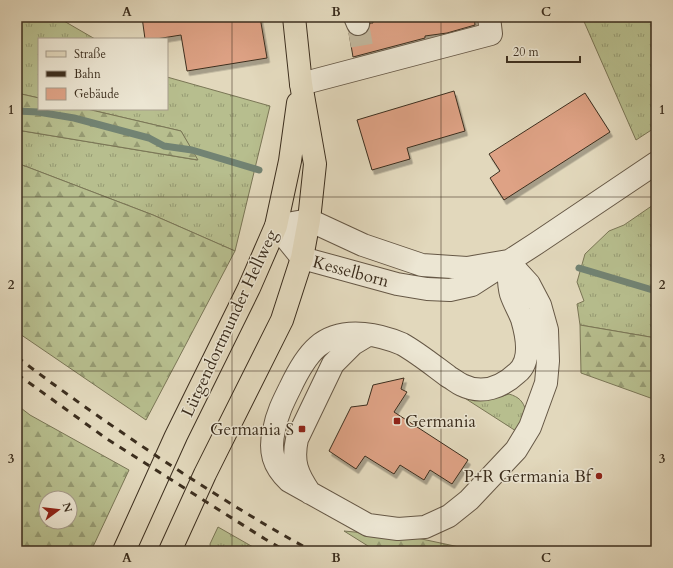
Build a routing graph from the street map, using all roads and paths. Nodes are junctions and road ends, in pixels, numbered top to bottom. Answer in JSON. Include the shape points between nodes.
{"nodes":[{"id":1,"x":294,"y":17,"type":"edge"},
{"id":2,"x":489,"y":17,"type":"edge"},
{"id":3,"x":301,"y":84,"type":"junction"},
{"id":4,"x":656,"y":163,"type":"edge"},
{"id":5,"x":309,"y":220,"type":"junction"},
{"id":6,"x":276,"y":226,"type":"junction"},
{"id":7,"x":302,"y":258,"type":"junction"},
{"id":8,"x":508,"y":261,"type":"junction"},
{"id":9,"x":368,"y":335,"type":"junction"},
{"id":10,"x":311,"y":494,"type":"junction"},
{"id":11,"x":124,"y":551,"type":"edge"},
{"id":12,"x":170,"y":551,"type":"edge"}],
"edges":[{"from":1,"to":3,"type":"main road","name":"Lütgendortmunder Hellweg"},
{"from":2,"to":3,"type":"street","via":[[492,34],[363,63]]},
{"from":3,"to":5,"type":"main road","name":"Lütgendortmunder Hellweg","via":[[315,164]]},
{"from":3,"to":6,"type":"main road","name":"Lütgendortmunder Hellweg","via":[[290,161]]},
{"from":4,"to":8,"type":"street","name":"Kesselborn"},
{"from":5,"to":6,"type":"street"},
{"from":5,"to":7,"type":"main road","name":"Lütgendortmunder Hellweg"},
{"from":5,"to":8,"type":"street","name":"Kesselborn","via":[[363,245],[422,265],[467,268]]},
{"from":6,"to":7,"type":"street","name":"Kesselborn"},
{"from":6,"to":11,"type":"main road","name":"Lütgendortmunder Hellweg"},
{"from":7,"to":8,"type":"street","name":"Kesselborn","via":[[396,284],[450,290],[472,285]]},
{"from":7,"to":12,"type":"main road","name":"Lütgendortmunder Hellweg","via":[[282,320]]},
{"from":8,"to":9,"type":"street","via":[[511,293],[522,318],[527,345],[522,367],[503,385],[487,389],[474,389],[462,385],[402,345],[383,337]]},
{"from":8,"to":10,"type":"street","via":[[529,284],[540,305],[547,330],[546,383],[530,427],[516,450],[469,500],[449,516],[425,527],[398,529],[368,525]]},
{"from":9,"to":10,"type":"street","via":[[353,344],[333,364],[297,439],[294,452],[296,466]]},
{"from":9,"to":10,"type":"street","via":[[342,334],[320,344],[301,366],[276,416],[271,443],[275,463],[281,474],[289,481]]}]}
